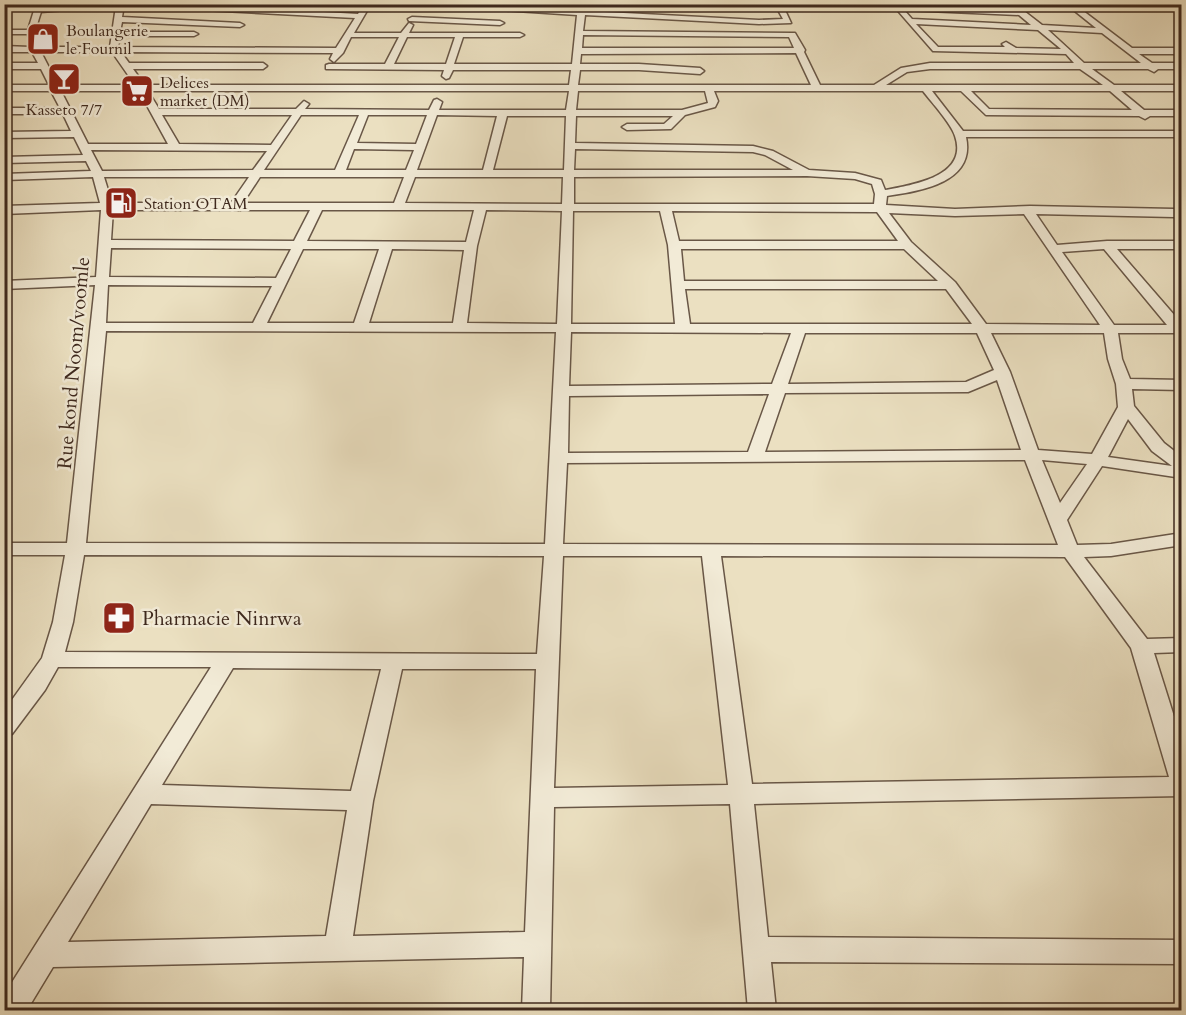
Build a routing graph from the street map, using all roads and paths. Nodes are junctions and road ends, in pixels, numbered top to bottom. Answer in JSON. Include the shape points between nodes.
{"nodes":[{"id":1,"x":115,"y":4,"type":"edge"},
{"id":2,"x":120,"y":4,"type":"edge"},
{"id":3,"x":127,"y":4,"type":"edge"},
{"id":4,"x":368,"y":4,"type":"edge"},
{"id":5,"x":407,"y":4,"type":"edge"},
{"id":6,"x":641,"y":4,"type":"edge"},
{"id":7,"x":696,"y":4,"type":"edge"},
{"id":8,"x":1010,"y":4,"type":"edge"},
{"id":9,"x":1069,"y":4,"type":"edge"},
{"id":10,"x":420,"y":5,"type":"edge"},
{"id":11,"x":779,"y":6,"type":"edge"},
{"id":12,"x":896,"y":6,"type":"edge"},
{"id":13,"x":39,"y":7,"type":"edge"},
{"id":14,"x":257,"y":8,"type":"edge"},
{"id":15,"x":582,"y":9,"type":"edge"},
{"id":16,"x":525,"y":14,"type":"edge"},
{"id":17,"x":1021,"y":14,"type":"junction"},
{"id":18,"x":360,"y":16,"type":"junction"},
{"id":19,"x":642,"y":16,"type":"junction"},
{"id":20,"x":117,"y":19,"type":"junction"},
{"id":21,"x":412,"y":19,"type":"junction"},
{"id":22,"x":909,"y":21,"type":"junction"},
{"id":23,"x":511,"y":24,"type":"dead end"},
{"id":24,"x":240,"y":25,"type":"junction"},
{"id":25,"x":981,"y":25,"type":"junction"},
{"id":26,"x":1041,"y":28,"type":"junction"},
{"id":27,"x":4,"y":32,"type":"edge"},
{"id":28,"x":31,"y":32,"type":"junction"},
{"id":29,"x":1105,"y":32,"type":"junction"},
{"id":30,"x":579,"y":33,"type":"junction"},
{"id":31,"x":115,"y":34,"type":"junction"},
{"id":32,"x":198,"y":34,"type":"dead end"},
{"id":33,"x":642,"y":34,"type":"junction"},
{"id":34,"x":701,"y":34,"type":"junction"},
{"id":35,"x":404,"y":35,"type":"junction"},
{"id":36,"x":459,"y":35,"type":"junction"},
{"id":37,"x":519,"y":35,"type":"junction"},
{"id":38,"x":922,"y":35,"type":"junction"},
{"id":39,"x":934,"y":35,"type":"dead end"},
{"id":40,"x":349,"y":37,"type":"junction"},
{"id":41,"x":518,"y":45,"type":"dead end"},
{"id":42,"x":4,"y":49,"type":"edge"},
{"id":43,"x":114,"y":49,"type":"junction"},
{"id":44,"x":34,"y":50,"type":"junction"},
{"id":45,"x":217,"y":50,"type":"junction"},
{"id":46,"x":277,"y":50,"type":"junction"},
{"id":47,"x":801,"y":50,"type":"junction"},
{"id":48,"x":1014,"y":50,"type":"junction"},
{"id":49,"x":340,"y":51,"type":"junction"},
{"id":50,"x":576,"y":51,"type":"junction"},
{"id":51,"x":705,"y":51,"type":"junction"},
{"id":52,"x":1129,"y":51,"type":"junction"},
{"id":53,"x":1182,"y":51,"type":"edge"},
{"id":54,"x":1067,"y":52,"type":"junction"},
{"id":55,"x":516,"y":56,"type":"dead end"},
{"id":56,"x":4,"y":66,"type":"edge"},
{"id":57,"x":44,"y":66,"type":"junction"},
{"id":58,"x":126,"y":66,"type":"junction"},
{"id":59,"x":1150,"y":66,"type":"junction"},
{"id":60,"x":1182,"y":66,"type":"edge"},
{"id":61,"x":329,"y":67,"type":"junction"},
{"id":62,"x":388,"y":67,"type":"junction"},
{"id":63,"x":450,"y":67,"type":"junction"},
{"id":64,"x":514,"y":67,"type":"junction"},
{"id":65,"x":576,"y":67,"type":"junction"},
{"id":66,"x":1086,"y":68,"type":"junction"},
{"id":67,"x":700,"y":71,"type":"junction"},
{"id":68,"x":256,"y":77,"type":"junction"},
{"id":69,"x":1111,"y":87,"type":"junction"},
{"id":70,"x":4,"y":88,"type":"edge"},
{"id":71,"x":55,"y":88,"type":"junction"},
{"id":72,"x":142,"y":88,"type":"junction"},
{"id":73,"x":313,"y":88,"type":"junction"},
{"id":74,"x":441,"y":88,"type":"junction"},
{"id":75,"x":573,"y":88,"type":"junction"},
{"id":76,"x":709,"y":88,"type":"junction"},
{"id":77,"x":723,"y":88,"type":"junction"},
{"id":78,"x":817,"y":88,"type":"junction"},
{"id":79,"x":874,"y":88,"type":"junction"},
{"id":80,"x":1179,"y":88,"type":"edge"},
{"id":81,"x":926,"y":89,"type":"junction"},
{"id":82,"x":964,"y":89,"type":"junction"},
{"id":83,"x":4,"y":111,"type":"edge"},
{"id":84,"x":68,"y":111,"type":"junction"},
{"id":85,"x":155,"y":112,"type":"junction"},
{"id":86,"x":299,"y":112,"type":"junction"},
{"id":87,"x":365,"y":112,"type":"junction"},
{"id":88,"x":434,"y":112,"type":"junction"},
{"id":89,"x":503,"y":112,"type":"junction"},
{"id":90,"x":571,"y":112,"type":"junction"},
{"id":91,"x":625,"y":112,"type":"junction"},
{"id":92,"x":986,"y":112,"type":"junction"},
{"id":93,"x":682,"y":113,"type":"junction"},
{"id":94,"x":1182,"y":113,"type":"edge"},
{"id":95,"x":1145,"y":117,"type":"junction"},
{"id":96,"x":627,"y":127,"type":"junction"},
{"id":97,"x":960,"y":134,"type":"junction"},
{"id":98,"x":1006,"y":134,"type":"junction"},
{"id":99,"x":1182,"y":134,"type":"edge"},
{"id":100,"x":4,"y":135,"type":"edge"},
{"id":101,"x":84,"y":146,"type":"junction"},
{"id":102,"x":352,"y":146,"type":"junction"},
{"id":103,"x":571,"y":146,"type":"junction"},
{"id":104,"x":623,"y":146,"type":"junction"},
{"id":105,"x":175,"y":147,"type":"junction"},
{"id":106,"x":420,"y":147,"type":"junction"},
{"id":107,"x":273,"y":148,"type":"junction"},
{"id":108,"x":4,"y":160,"type":"edge"},
{"id":109,"x":256,"y":173,"type":"junction"},
{"id":110,"x":339,"y":173,"type":"junction"},
{"id":111,"x":410,"y":173,"type":"junction"},
{"id":112,"x":569,"y":173,"type":"junction"},
{"id":113,"x":807,"y":173,"type":"junction"},
{"id":114,"x":98,"y":174,"type":"junction"},
{"id":115,"x":488,"y":174,"type":"junction"},
{"id":116,"x":4,"y":177,"type":"edge"},
{"id":117,"x":880,"y":201,"type":"junction"},
{"id":118,"x":107,"y":206,"type":"junction"},
{"id":119,"x":234,"y":207,"type":"junction"},
{"id":120,"x":398,"y":207,"type":"junction"},
{"id":121,"x":481,"y":207,"type":"junction"},
{"id":122,"x":569,"y":207,"type":"junction"},
{"id":123,"x":317,"y":208,"type":"junction"},
{"id":124,"x":665,"y":208,"type":"junction"},
{"id":125,"x":7,"y":210,"type":"edge"},
{"id":126,"x":1030,"y":210,"type":"junction"},
{"id":127,"x":1179,"y":215,"type":"edge"},
{"id":128,"x":4,"y":224,"type":"edge"},
{"id":129,"x":105,"y":244,"type":"junction"},
{"id":130,"x":299,"y":244,"type":"junction"},
{"id":131,"x":387,"y":245,"type":"junction"},
{"id":132,"x":674,"y":245,"type":"junction"},
{"id":133,"x":907,"y":245,"type":"junction"},
{"id":134,"x":1107,"y":245,"type":"junction"},
{"id":135,"x":1182,"y":245,"type":"edge"},
{"id":136,"x":471,"y":246,"type":"junction"},
{"id":137,"x":1054,"y":249,"type":"junction"},
{"id":138,"x":102,"y":281,"type":"junction"},
{"id":139,"x":281,"y":282,"type":"junction"},
{"id":140,"x":4,"y":285,"type":"edge"},
{"id":141,"x":678,"y":285,"type":"junction"},
{"id":142,"x":950,"y":285,"type":"junction"},
{"id":143,"x":99,"y":327,"type":"junction"},
{"id":144,"x":258,"y":327,"type":"junction"},
{"id":145,"x":360,"y":328,"type":"junction"},
{"id":146,"x":459,"y":328,"type":"junction"},
{"id":147,"x":563,"y":329,"type":"junction"},
{"id":148,"x":683,"y":329,"type":"junction"},
{"id":149,"x":1110,"y":329,"type":"junction"},
{"id":150,"x":1180,"y":329,"type":"edge"},
{"id":151,"x":799,"y":330,"type":"junction"},
{"id":152,"x":983,"y":330,"type":"junction"},
{"id":153,"x":1002,"y":372,"type":"junction"},
{"id":154,"x":1124,"y":384,"type":"junction"},
{"id":155,"x":1182,"y":385,"type":"edge"},
{"id":156,"x":777,"y":390,"type":"junction"},
{"id":157,"x":561,"y":391,"type":"junction"},
{"id":158,"x":1126,"y":407,"type":"junction"},
{"id":159,"x":1031,"y":455,"type":"junction"},
{"id":160,"x":755,"y":457,"type":"junction"},
{"id":161,"x":559,"y":458,"type":"junction"},
{"id":162,"x":1098,"y":460,"type":"junction"},
{"id":163,"x":1182,"y":466,"type":"edge"},
{"id":164,"x":1182,"y":473,"type":"edge"},
{"id":165,"x":1058,"y":519,"type":"junction"},
{"id":166,"x":1182,"y":539,"type":"edge"},
{"id":167,"x":4,"y":549,"type":"edge"},
{"id":168,"x":76,"y":549,"type":"junction"},
{"id":169,"x":554,"y":550,"type":"junction"},
{"id":170,"x":711,"y":550,"type":"junction"},
{"id":171,"x":1070,"y":551,"type":"junction"},
{"id":172,"x":1182,"y":645,"type":"edge"},
{"id":173,"x":1141,"y":646,"type":"junction"},
{"id":174,"x":52,"y":659,"type":"junction"},
{"id":175,"x":227,"y":660,"type":"junction"},
{"id":176,"x":393,"y":662,"type":"junction"},
{"id":177,"x":547,"y":662,"type":"junction"},
{"id":178,"x":4,"y":728,"type":"edge"},
{"id":179,"x":1182,"y":784,"type":"edge"},
{"id":180,"x":146,"y":794,"type":"junction"},
{"id":181,"x":741,"y":794,"type":"junction"},
{"id":182,"x":542,"y":798,"type":"junction"},
{"id":183,"x":361,"y":801,"type":"junction"},
{"id":184,"x":538,"y":944,"type":"junction"},
{"id":185,"x":337,"y":949,"type":"junction"},
{"id":186,"x":756,"y":949,"type":"junction"},
{"id":187,"x":1182,"y":952,"type":"edge"},
{"id":188,"x":46,"y":955,"type":"junction"},
{"id":189,"x":11,"y":1011,"type":"edge"},
{"id":190,"x":536,"y":1011,"type":"edge"},
{"id":191,"x":762,"y":1011,"type":"edge"}],
"edges":[{"from":1,"to":13,"type":"street"},
{"from":2,"to":20,"type":"street"},
{"from":3,"to":14,"type":"street"},
{"from":4,"to":18,"type":"street"},
{"from":5,"to":10,"type":"street"},
{"from":6,"to":19,"type":"street"},
{"from":7,"to":11,"type":"street"},
{"from":8,"to":17,"type":"street"},
{"from":9,"to":29,"type":"street"},
{"from":10,"to":16,"type":"street"},
{"from":10,"to":21,"type":"street"},
{"from":11,"to":19,"type":"street","via":[[788,21]]},
{"from":12,"to":17,"type":"street"},
{"from":12,"to":22,"type":"street"},
{"from":13,"to":28,"type":"street","name":"Rue kond Noom/voomle"},
{"from":14,"to":18,"type":"street"},
{"from":14,"to":24,"type":"street"},
{"from":15,"to":16,"type":"street"},
{"from":15,"to":19,"type":"street"},
{"from":15,"to":30,"type":"street"},
{"from":16,"to":37,"type":"street"},
{"from":17,"to":26,"type":"street"},
{"from":18,"to":40,"type":"street"},
{"from":19,"to":33,"type":"street"},
{"from":20,"to":24,"type":"street"},
{"from":20,"to":31,"type":"street"},
{"from":21,"to":23,"type":"street"},
{"from":21,"to":35,"type":"street"},
{"from":22,"to":25,"type":"street"},
{"from":22,"to":38,"type":"street"},
{"from":24,"to":45,"type":"street","via":[[223,38]]},
{"from":25,"to":26,"type":"street"},
{"from":25,"to":48,"type":"street"},
{"from":26,"to":29,"type":"street"},
{"from":26,"to":54,"type":"street"},
{"from":27,"to":28,"type":"street"},
{"from":28,"to":44,"type":"street","name":"Rue kond Noom/voomle"},
{"from":29,"to":52,"type":"street"},
{"from":30,"to":33,"type":"street"},
{"from":30,"to":50,"type":"street"},
{"from":31,"to":32,"type":"street"},
{"from":31,"to":43,"type":"street"},
{"from":33,"to":34,"type":"street"},
{"from":34,"to":47,"type":"street","via":[[792,34]]},
{"from":34,"to":51,"type":"street"},
{"from":35,"to":36,"type":"street"},
{"from":35,"to":40,"type":"street"},
{"from":35,"to":62,"type":"street"},
{"from":36,"to":37,"type":"street"},
{"from":36,"to":63,"type":"street"},
{"from":37,"to":41,"type":"street"},
{"from":38,"to":39,"type":"street"},
{"from":38,"to":48,"type":"street","via":[[940,50]]},
{"from":40,"to":46,"type":"street"},
{"from":40,"to":49,"type":"street"},
{"from":42,"to":44,"type":"street"},
{"from":43,"to":44,"type":"street"},
{"from":43,"to":45,"type":"street"},
{"from":43,"to":58,"type":"street"},
{"from":44,"to":57,"type":"street","name":"Rue kond Noom/voomle"},
{"from":45,"to":46,"type":"street"},
{"from":46,"to":49,"type":"street"},
{"from":46,"to":68,"type":"street"},
{"from":47,"to":51,"type":"street"},
{"from":47,"to":78,"type":"street"},
{"from":48,"to":54,"type":"street"},
{"from":49,"to":61,"type":"street"},
{"from":50,"to":51,"type":"street"},
{"from":50,"to":65,"type":"street"},
{"from":51,"to":67,"type":"street","via":[[711,55],[710,62]]},
{"from":52,"to":53,"type":"street"},
{"from":52,"to":59,"type":"street"},
{"from":54,"to":66,"type":"street"},
{"from":55,"to":64,"type":"street"},
{"from":56,"to":57,"type":"street"},
{"from":57,"to":71,"type":"street","name":"Rue kond Noom/voomle"},
{"from":58,"to":68,"type":"street"},
{"from":58,"to":72,"type":"street"},
{"from":59,"to":60,"type":"street"},
{"from":59,"to":66,"type":"street"},
{"from":59,"to":80,"type":"street"},
{"from":61,"to":62,"type":"street"},
{"from":61,"to":73,"type":"street"},
{"from":62,"to":63,"type":"street"},
{"from":63,"to":64,"type":"street"},
{"from":63,"to":74,"type":"street"},
{"from":64,"to":65,"type":"street"},
{"from":65,"to":67,"type":"street"},
{"from":65,"to":75,"type":"street"},
{"from":66,"to":69,"type":"street"},
{"from":66,"to":79,"type":"street","via":[[922,67],[904,70]]},
{"from":67,"to":77,"type":"street"},
{"from":68,"to":72,"type":"street"},
{"from":68,"to":73,"type":"street"},
{"from":69,"to":80,"type":"street"},
{"from":69,"to":82,"type":"street"},
{"from":69,"to":95,"type":"street"},
{"from":70,"to":71,"type":"street"},
{"from":71,"to":72,"type":"street"},
{"from":71,"to":84,"type":"street","name":"Rue kond Noom/voomle"},
{"from":72,"to":85,"type":"street"},
{"from":73,"to":74,"type":"street"},
{"from":73,"to":86,"type":"street"},
{"from":74,"to":75,"type":"street"},
{"from":74,"to":88,"type":"street"},
{"from":75,"to":76,"type":"street"},
{"from":75,"to":90,"type":"street"},
{"from":76,"to":77,"type":"street"},
{"from":76,"to":93,"type":"street","via":[[712,105]]},
{"from":77,"to":78,"type":"street"},
{"from":78,"to":79,"type":"street"},
{"from":79,"to":81,"type":"street"},
{"from":81,"to":82,"type":"street"},
{"from":81,"to":97,"type":"street"},
{"from":82,"to":92,"type":"street"},
{"from":83,"to":84,"type":"street"},
{"from":84,"to":101,"type":"street","name":"Rue kond Noom/voomle"},
{"from":85,"to":86,"type":"street"},
{"from":85,"to":105,"type":"street"},
{"from":86,"to":87,"type":"street"},
{"from":86,"to":107,"type":"street"},
{"from":87,"to":88,"type":"street"},
{"from":87,"to":102,"type":"street"},
{"from":88,"to":89,"type":"street"},
{"from":88,"to":106,"type":"street"},
{"from":89,"to":90,"type":"street"},
{"from":89,"to":115,"type":"street"},
{"from":90,"to":91,"type":"street"},
{"from":90,"to":103,"type":"street"},
{"from":91,"to":93,"type":"street"},
{"from":91,"to":96,"type":"street"},
{"from":92,"to":95,"type":"street"},
{"from":92,"to":98,"type":"street"},
{"from":93,"to":96,"type":"street","via":[[667,127]]},
{"from":94,"to":95,"type":"street"},
{"from":96,"to":104,"type":"street"},
{"from":97,"to":98,"type":"street"},
{"from":97,"to":117,"type":"street","via":[[963,151],[946,177]]},
{"from":98,"to":99,"type":"street","via":[[1160,130]]},
{"from":100,"to":101,"type":"street"},
{"from":101,"to":105,"type":"street"},
{"from":101,"to":108,"type":"street"},
{"from":101,"to":114,"type":"street","name":"Rue kond Noom/voomle"},
{"from":102,"to":106,"type":"street"},
{"from":102,"to":110,"type":"street"},
{"from":103,"to":104,"type":"street"},
{"from":103,"to":112,"type":"street"},
{"from":104,"to":113,"type":"street","via":[[753,149]]},
{"from":105,"to":107,"type":"street"},
{"from":106,"to":111,"type":"street"},
{"from":107,"to":109,"type":"street"},
{"from":109,"to":110,"type":"street"},
{"from":109,"to":114,"type":"street"},
{"from":109,"to":119,"type":"street"},
{"from":110,"to":111,"type":"street"},
{"from":111,"to":115,"type":"street"},
{"from":111,"to":120,"type":"street"},
{"from":112,"to":113,"type":"street"},
{"from":112,"to":115,"type":"street"},
{"from":112,"to":122,"type":"street"},
{"from":113,"to":117,"type":"street","via":[[867,178],[877,182]]},
{"from":114,"to":116,"type":"street"},
{"from":114,"to":118,"type":"street","name":"Rue kond Noom/voomle"},
{"from":117,"to":124,"type":"street"},
{"from":117,"to":126,"type":"street","via":[[918,212]]},
{"from":117,"to":133,"type":"street"},
{"from":118,"to":119,"type":"street"},
{"from":118,"to":125,"type":"street"},
{"from":118,"to":129,"type":"street","name":"Rue kond Noom/voomle"},
{"from":119,"to":123,"type":"street"},
{"from":120,"to":121,"type":"street"},
{"from":120,"to":123,"type":"street"},
{"from":121,"to":122,"type":"street"},
{"from":121,"to":136,"type":"street"},
{"from":122,"to":124,"type":"street"},
{"from":122,"to":147,"type":"street"},
{"from":123,"to":130,"type":"street"},
{"from":124,"to":132,"type":"street"},
{"from":125,"to":128,"type":"street"},
{"from":126,"to":127,"type":"street"},
{"from":126,"to":137,"type":"street"},
{"from":129,"to":130,"type":"street"},
{"from":129,"to":138,"type":"street","name":"Rue kond Noom/voomle"},
{"from":130,"to":131,"type":"street"},
{"from":130,"to":139,"type":"street"},
{"from":131,"to":136,"type":"street"},
{"from":131,"to":145,"type":"street"},
{"from":132,"to":133,"type":"street"},
{"from":132,"to":141,"type":"street"},
{"from":133,"to":142,"type":"street"},
{"from":134,"to":135,"type":"street"},
{"from":134,"to":137,"type":"street"},
{"from":134,"to":150,"type":"street"},
{"from":136,"to":146,"type":"street"},
{"from":137,"to":149,"type":"street"},
{"from":138,"to":139,"type":"street"},
{"from":138,"to":140,"type":"street"},
{"from":138,"to":143,"type":"street","name":"Rue kond Noom/voomle"},
{"from":139,"to":144,"type":"street"},
{"from":141,"to":142,"type":"street"},
{"from":141,"to":148,"type":"street"},
{"from":142,"to":152,"type":"street"},
{"from":143,"to":144,"type":"street"},
{"from":143,"to":168,"type":"street","name":"Rue kond Noom/voomle"},
{"from":144,"to":145,"type":"street"},
{"from":145,"to":146,"type":"street"},
{"from":146,"to":147,"type":"street"},
{"from":147,"to":148,"type":"street"},
{"from":147,"to":157,"type":"street"},
{"from":148,"to":151,"type":"street"},
{"from":149,"to":150,"type":"street"},
{"from":149,"to":152,"type":"street"},
{"from":149,"to":154,"type":"street"},
{"from":151,"to":152,"type":"street"},
{"from":151,"to":156,"type":"street"},
{"from":152,"to":153,"type":"street"},
{"from":153,"to":156,"type":"street","via":[[968,387]]},
{"from":153,"to":159,"type":"street"},
{"from":154,"to":155,"type":"street"},
{"from":154,"to":158,"type":"street"},
{"from":156,"to":157,"type":"street"},
{"from":156,"to":160,"type":"street"},
{"from":157,"to":161,"type":"street"},
{"from":158,"to":162,"type":"street"},
{"from":158,"to":163,"type":"street","via":[[1158,447]]},
{"from":159,"to":160,"type":"street"},
{"from":159,"to":162,"type":"street"},
{"from":159,"to":165,"type":"street"},
{"from":160,"to":161,"type":"street"},
{"from":161,"to":169,"type":"street"},
{"from":162,"to":164,"type":"street"},
{"from":162,"to":165,"type":"street"},
{"from":165,"to":171,"type":"street"},
{"from":166,"to":171,"type":"street","via":[[1111,550]]},
{"from":167,"to":168,"type":"street"},
{"from":168,"to":169,"type":"street"},
{"from":168,"to":174,"type":"street","name":"Rue kond Noom/voomle"},
{"from":169,"to":170,"type":"street"},
{"from":169,"to":177,"type":"street"},
{"from":170,"to":171,"type":"street"},
{"from":170,"to":181,"type":"street"},
{"from":171,"to":173,"type":"street"},
{"from":172,"to":173,"type":"street"},
{"from":173,"to":179,"type":"street"},
{"from":174,"to":175,"type":"street"},
{"from":174,"to":178,"type":"street","name":"Rue kond Noom/voomle"},
{"from":175,"to":176,"type":"street"},
{"from":175,"to":180,"type":"street"},
{"from":176,"to":177,"type":"street"},
{"from":176,"to":183,"type":"street"},
{"from":177,"to":182,"type":"street"},
{"from":179,"to":181,"type":"street"},
{"from":180,"to":183,"type":"street"},
{"from":180,"to":188,"type":"street"},
{"from":181,"to":182,"type":"street"},
{"from":181,"to":186,"type":"street"},
{"from":182,"to":184,"type":"street"},
{"from":183,"to":185,"type":"street"},
{"from":184,"to":185,"type":"street"},
{"from":184,"to":190,"type":"street"},
{"from":185,"to":188,"type":"street"},
{"from":186,"to":187,"type":"street"},
{"from":186,"to":191,"type":"street"},
{"from":188,"to":189,"type":"street"}]}
